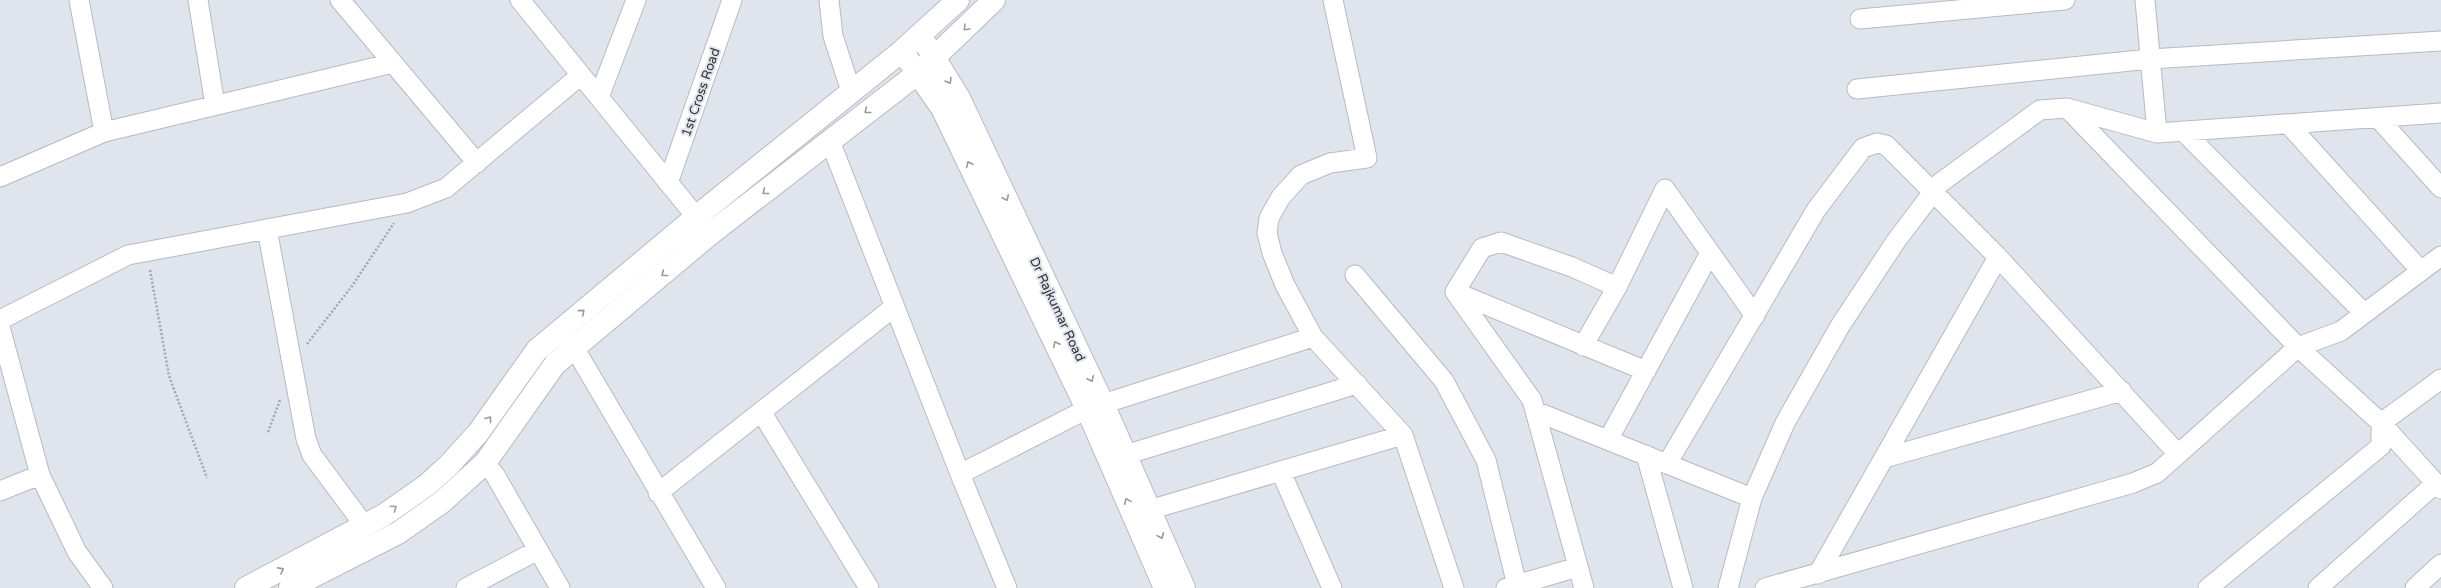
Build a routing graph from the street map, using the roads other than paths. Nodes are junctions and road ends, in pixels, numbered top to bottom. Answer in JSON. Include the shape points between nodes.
{"nodes":[{"id":1,"x":79,"y":0,"type":"edge"},
{"id":2,"x":198,"y":0,"type":"edge"},
{"id":3,"x":340,"y":0,"type":"edge"},
{"id":4,"x":636,"y":0,"type":"edge"},
{"id":5,"x":732,"y":0,"type":"edge"},
{"id":6,"x":829,"y":0,"type":"edge"},
{"id":7,"x":958,"y":0,"type":"edge"},
{"id":8,"x":994,"y":0,"type":"edge"},
{"id":9,"x":1332,"y":0,"type":"edge"},
{"id":10,"x":2065,"y":0,"type":"edge"},
{"id":11,"x":2145,"y":0,"type":"edge"},
{"id":12,"x":529,"y":4,"type":"edge"},
{"id":13,"x":1860,"y":19,"type":"dead end"},
{"id":14,"x":920,"y":36,"type":"junction"},
{"id":15,"x":2441,"y":41,"type":"edge"},
{"id":16,"x":902,"y":51,"type":"junction"},
{"id":17,"x":935,"y":58,"type":"junction"},
{"id":18,"x":2150,"y":59,"type":"junction"},
{"id":19,"x":393,"y":63,"type":"junction"},
{"id":20,"x":918,"y":73,"type":"junction"},
{"id":21,"x":581,"y":75,"type":"junction"},
{"id":22,"x":1857,"y":89,"type":"dead end"},
{"id":23,"x":851,"y":91,"type":"junction"},
{"id":24,"x":599,"y":97,"type":"junction"},
{"id":25,"x":215,"y":105,"type":"junction"},
{"id":26,"x":2067,"y":108,"type":"junction"},
{"id":27,"x":2441,"y":113,"type":"edge"},
{"id":28,"x":2378,"y":118,"type":"junction"},
{"id":29,"x":2290,"y":126,"type":"junction"},
{"id":30,"x":104,"y":132,"type":"junction"},
{"id":31,"x":2184,"y":132,"type":"junction"},
{"id":32,"x":2157,"y":134,"type":"junction"},
{"id":33,"x":830,"y":142,"type":"junction"},
{"id":34,"x":476,"y":163,"type":"junction"},
{"id":35,"x":0,"y":177,"type":"edge"},
{"id":36,"x":668,"y":183,"type":"junction"},
{"id":37,"x":2441,"y":188,"type":"edge"},
{"id":38,"x":1934,"y":191,"type":"junction"},
{"id":39,"x":696,"y":218,"type":"junction"},
{"id":40,"x":267,"y":229,"type":"junction"},
{"id":41,"x":710,"y":234,"type":"junction"},
{"id":42,"x":1710,"y":253,"type":"junction"},
{"id":43,"x":2441,"y":256,"type":"edge"},
{"id":44,"x":1998,"y":257,"type":"junction"},
{"id":45,"x":2421,"y":271,"type":"junction"},
{"id":46,"x":1355,"y":275,"type":"dead end"},
{"id":47,"x":1617,"y":287,"type":"junction"},
{"id":48,"x":1455,"y":292,"type":"junction"},
{"id":49,"x":894,"y":307,"type":"junction"},
{"id":50,"x":2364,"y":313,"type":"junction"},
{"id":51,"x":1755,"y":316,"type":"junction"},
{"id":52,"x":0,"y":320,"type":"edge"},
{"id":53,"x":0,"y":327,"type":"edge"},
{"id":54,"x":561,"y":330,"type":"junction"},
{"id":55,"x":1313,"y":337,"type":"junction"},
{"id":56,"x":1583,"y":346,"type":"junction"},
{"id":57,"x":2298,"y":347,"type":"junction"},
{"id":58,"x":575,"y":349,"type":"junction"},
{"id":59,"x":1646,"y":371,"type":"junction"},
{"id":60,"x":2441,"y":378,"type":"edge"},
{"id":61,"x":1357,"y":384,"type":"junction"},
{"id":62,"x":2122,"y":391,"type":"junction"},
{"id":63,"x":1095,"y":406,"type":"junction"},
{"id":64,"x":1535,"y":411,"type":"junction"},
{"id":65,"x":762,"y":413,"type":"junction"},
{"id":66,"x":2381,"y":423,"type":"junction"},
{"id":67,"x":1403,"y":435,"type":"junction"},
{"id":68,"x":1608,"y":440,"type":"junction"},
{"id":69,"x":2178,"y":454,"type":"junction"},
{"id":70,"x":1125,"y":455,"type":"junction"},
{"id":71,"x":1646,"y":455,"type":"junction"},
{"id":72,"x":1884,"y":458,"type":"junction"},
{"id":73,"x":485,"y":462,"type":"junction"},
{"id":74,"x":1667,"y":464,"type":"junction"},
{"id":75,"x":1281,"y":472,"type":"junction"},
{"id":76,"x":960,"y":474,"type":"junction"},
{"id":77,"x":40,"y":475,"type":"junction"},
{"id":78,"x":2439,"y":486,"type":"edge"},
{"id":79,"x":0,"y":491,"type":"edge"},
{"id":80,"x":658,"y":493,"type":"junction"},
{"id":81,"x":1752,"y":498,"type":"junction"},
{"id":82,"x":1150,"y":510,"type":"junction"},
{"id":83,"x":364,"y":525,"type":"junction"},
{"id":84,"x":538,"y":550,"type":"junction"},
{"id":85,"x":2441,"y":564,"type":"edge"},
{"id":86,"x":1578,"y":567,"type":"junction"},
{"id":87,"x":1818,"y":574,"type":"junction"},
{"id":88,"x":1511,"y":586,"type":"edge"},
{"id":89,"x":102,"y":588,"type":"edge"},
{"id":90,"x":246,"y":588,"type":"edge"},
{"id":91,"x":290,"y":588,"type":"edge"},
{"id":92,"x":466,"y":588,"type":"edge"},
{"id":93,"x":560,"y":588,"type":"edge"},
{"id":94,"x":716,"y":588,"type":"edge"},
{"id":95,"x":869,"y":588,"type":"edge"},
{"id":96,"x":1007,"y":588,"type":"edge"},
{"id":97,"x":1165,"y":588,"type":"edge"},
{"id":98,"x":1184,"y":588,"type":"edge"},
{"id":99,"x":1332,"y":588,"type":"edge"},
{"id":100,"x":1454,"y":588,"type":"edge"},
{"id":101,"x":1584,"y":588,"type":"edge"},
{"id":102,"x":1683,"y":588,"type":"edge"},
{"id":103,"x":1728,"y":588,"type":"edge"},
{"id":104,"x":1765,"y":588,"type":"edge"},
{"id":105,"x":2208,"y":588,"type":"edge"},
{"id":106,"x":2318,"y":588,"type":"edge"},
{"id":107,"x":2415,"y":588,"type":"edge"}],
"edges":[{"from":1,"to":30,"type":"street"},
{"from":2,"to":25,"type":"street"},
{"from":3,"to":19,"type":"street"},
{"from":4,"to":24,"type":"street"},
{"from":5,"to":36,"type":"street","name":"1st Cross Road"},
{"from":6,"to":23,"type":"street","via":[[833,36]]},
{"from":7,"to":14,"type":"main road"},
{"from":8,"to":17,"type":"main road","one_way":true},
{"from":9,"to":55,"type":"street","via":[[1367,158],[1330,163],[1301,175],[1281,197],[1269,218],[1267,233],[1285,285]]},
{"from":10,"to":13,"type":"street"},
{"from":11,"to":18,"type":"street"},
{"from":12,"to":21,"type":"street"},
{"from":14,"to":16,"type":"main road"},
{"from":14,"to":17,"type":"main road","name":"Dr Rajkumar Road"},
{"from":15,"to":18,"type":"street"},
{"from":16,"to":20,"type":"main road","name":"Dr Rajkumar Road"},
{"from":16,"to":23,"type":"main road"},
{"from":17,"to":20,"type":"main road"},
{"from":17,"to":63,"type":"main road","name":"Dr Rajkumar Road","one_way":true,"via":[[959,98]]},
{"from":18,"to":22,"type":"street"},
{"from":18,"to":32,"type":"street"},
{"from":19,"to":25,"type":"street"},
{"from":19,"to":34,"type":"street"},
{"from":20,"to":33,"type":"main road","one_way":true},
{"from":63,"to":20,"type":"main road","name":"Dr Rajkumar Road","one_way":true,"via":[[942,108]]},
{"from":21,"to":24,"type":"street"},
{"from":21,"to":34,"type":"street"},
{"from":23,"to":39,"type":"main road"},
{"from":24,"to":36,"type":"street"},
{"from":25,"to":30,"type":"street"},
{"from":26,"to":32,"type":"street"},
{"from":26,"to":38,"type":"street","via":[[2040,110],[1940,183]]},
{"from":26,"to":57,"type":"street"},
{"from":27,"to":28,"type":"street"},
{"from":28,"to":29,"type":"street"},
{"from":28,"to":37,"type":"street"},
{"from":29,"to":31,"type":"street"},
{"from":29,"to":45,"type":"street"},
{"from":30,"to":35,"type":"street"},
{"from":31,"to":32,"type":"street"},
{"from":31,"to":50,"type":"street"},
{"from":33,"to":41,"type":"main road","one_way":true},
{"from":33,"to":49,"type":"street"},
{"from":34,"to":40,"type":"street","via":[[446,188],[407,203]]},
{"from":36,"to":39,"type":"street"},
{"from":38,"to":44,"type":"street"},
{"from":38,"to":51,"type":"street","via":[[1886,145],[1877,143],[1863,148],[1816,210]]},
{"from":38,"to":81,"type":"street","via":[[1896,241],[1840,326],[1785,423]]},
{"from":39,"to":41,"type":"street"},
{"from":54,"to":39,"type":"main road","one_way":true},
{"from":40,"to":52,"type":"street","via":[[128,255]]},
{"from":40,"to":83,"type":"street","via":[[306,440],[312,454]]},
{"from":41,"to":58,"type":"main road","one_way":true},
{"from":42,"to":47,"type":"street","via":[[1665,189]]},
{"from":42,"to":51,"type":"street"},
{"from":42,"to":59,"type":"street"},
{"from":43,"to":45,"type":"street"},
{"from":44,"to":62,"type":"street"},
{"from":44,"to":72,"type":"street"},
{"from":45,"to":50,"type":"street"},
{"from":46,"to":88,"type":"street","via":[[1444,381],[1482,453]]},
{"from":47,"to":48,"type":"street","via":[[1572,267],[1501,242],[1482,248]]},
{"from":47,"to":56,"type":"street"},
{"from":48,"to":56,"type":"street"},
{"from":48,"to":64,"type":"street","via":[[1532,400]]},
{"from":49,"to":65,"type":"street"},
{"from":49,"to":76,"type":"street"},
{"from":50,"to":57,"type":"street","via":[[2341,331]]},
{"from":51,"to":74,"type":"street"},
{"from":53,"to":77,"type":"street"},
{"from":54,"to":58,"type":"street"},
{"from":83,"to":54,"type":"main road","one_way":true,"via":[[384,515],[427,485],[449,465],[478,432],[537,350]]},
{"from":55,"to":61,"type":"street"},
{"from":55,"to":63,"type":"street"},
{"from":56,"to":59,"type":"street"},
{"from":57,"to":66,"type":"street"},
{"from":57,"to":69,"type":"street"},
{"from":58,"to":73,"type":"main road","via":[[554,364]]},
{"from":58,"to":80,"type":"street"},
{"from":59,"to":68,"type":"street"},
{"from":60,"to":66,"type":"street"},
{"from":61,"to":67,"type":"street"},
{"from":61,"to":70,"type":"street"},
{"from":62,"to":69,"type":"street"},
{"from":62,"to":72,"type":"street"},
{"from":63,"to":70,"type":"main road","name":"Dr Rajkumar Road"},
{"from":63,"to":76,"type":"street"},
{"from":97,"to":63,"type":"main road","name":"Dr Rajkumar Road","one_way":true},
{"from":64,"to":68,"type":"street"},
{"from":64,"to":86,"type":"street"},
{"from":65,"to":80,"type":"street"},
{"from":65,"to":95,"type":"street"},
{"from":66,"to":78,"type":"street"},
{"from":66,"to":105,"type":"street","via":[[2381,446]]},
{"from":67,"to":75,"type":"street"},
{"from":67,"to":100,"type":"street"},
{"from":68,"to":71,"type":"street"},
{"from":69,"to":87,"type":"street","via":[[2157,473],[2133,483]]},
{"from":70,"to":82,"type":"main road","name":"Dr Rajkumar Road"},
{"from":71,"to":74,"type":"street"},
{"from":71,"to":102,"type":"street"},
{"from":72,"to":87,"type":"street"},
{"from":73,"to":84,"type":"street"},
{"from":73,"to":91,"type":"main road","via":[[442,502],[398,532]]},
{"from":74,"to":81,"type":"street"},
{"from":75,"to":82,"type":"street"},
{"from":75,"to":99,"type":"street"},
{"from":76,"to":96,"type":"street"},
{"from":77,"to":79,"type":"street"},
{"from":77,"to":89,"type":"street","via":[[77,552]]},
{"from":78,"to":106,"type":"street"},
{"from":80,"to":94,"type":"street"},
{"from":81,"to":103,"type":"street","via":[[1747,508]]},
{"from":82,"to":98,"type":"main road","name":"Dr Rajkumar Road","one_way":true},
{"from":90,"to":83,"type":"main road","one_way":true},
{"from":84,"to":92,"type":"street"},
{"from":84,"to":93,"type":"street"},
{"from":85,"to":107,"type":"street"},
{"from":86,"to":88,"type":"street"},
{"from":86,"to":101,"type":"street"},
{"from":87,"to":104,"type":"street"}]}
